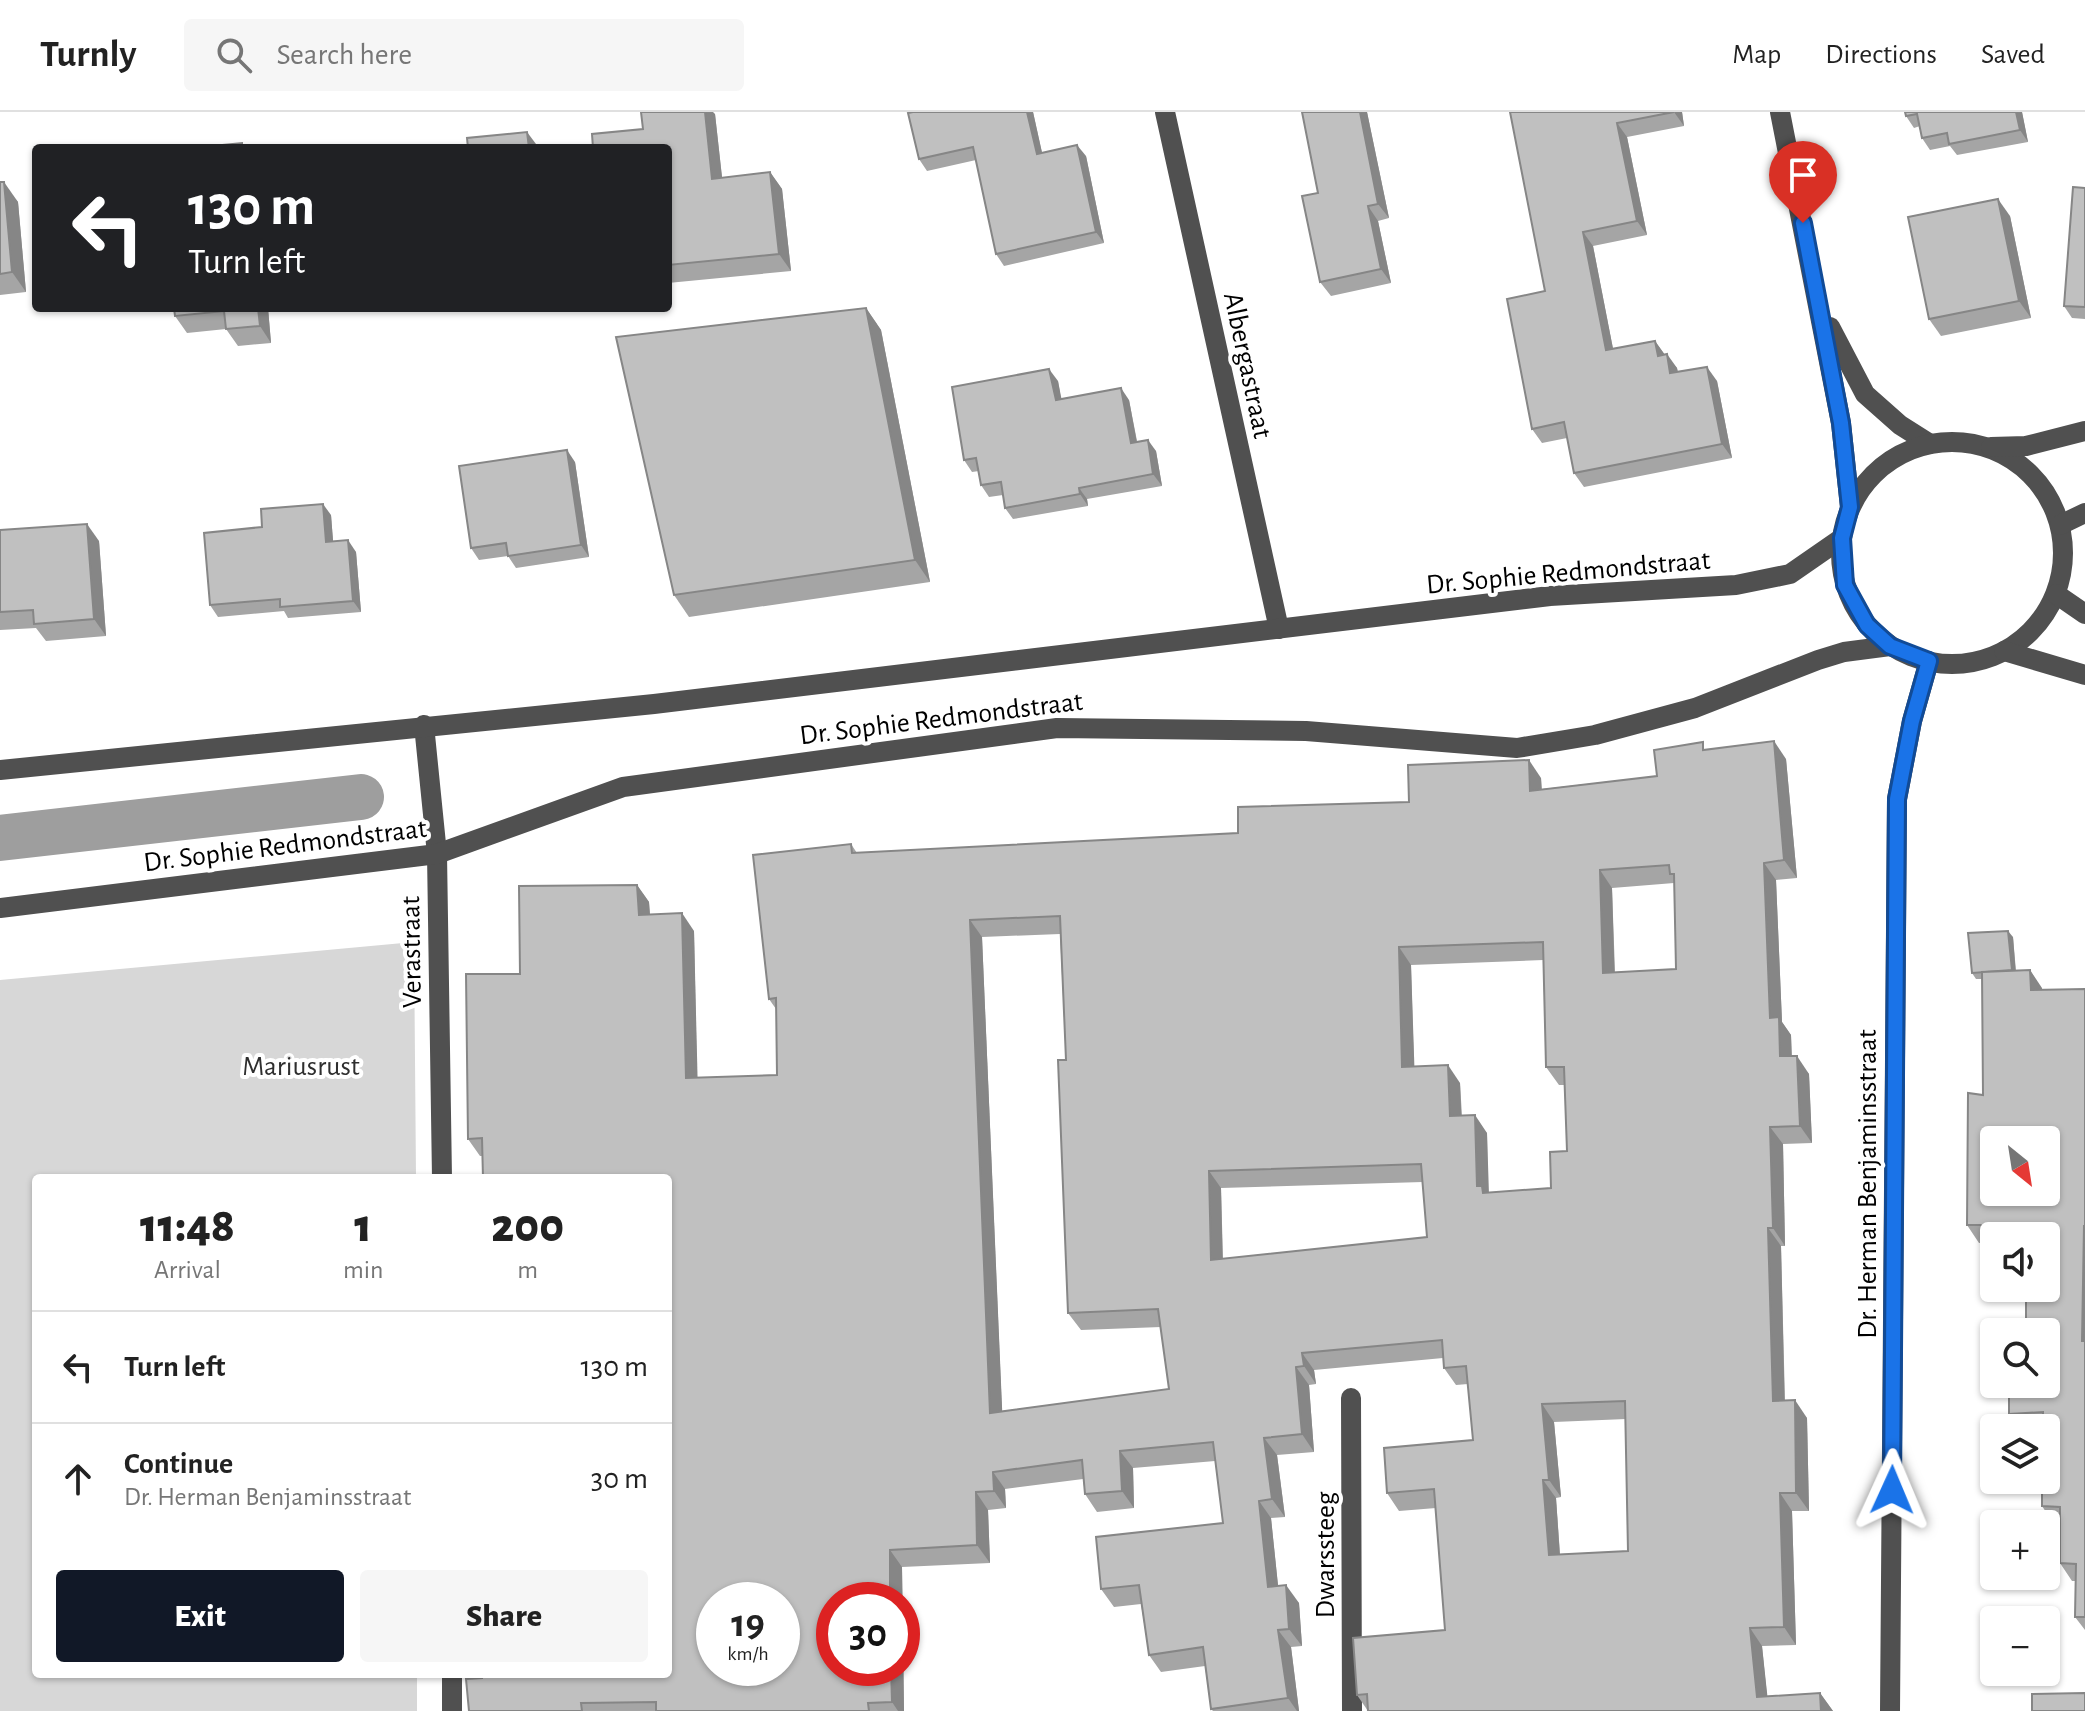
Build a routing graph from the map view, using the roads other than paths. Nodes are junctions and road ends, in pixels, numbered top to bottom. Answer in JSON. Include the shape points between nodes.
{"nodes":[{"id":1,"x":1165,"y":112,"type":"edge"},
{"id":2,"x":1780,"y":112,"type":"edge"},
{"id":3,"x":1819,"y":305,"type":"junction"},
{"id":4,"x":2085,"y":431,"type":"edge"},
{"id":5,"x":1930,"y":444,"type":"junction"},
{"id":6,"x":1987,"y":447,"type":"junction"},
{"id":7,"x":1850,"y":507,"type":"junction"},
{"id":8,"x":2085,"y":513,"type":"edge"},
{"id":9,"x":2060,"y":525,"type":"junction"},
{"id":10,"x":1842,"y":538,"type":"junction"},
{"id":11,"x":2056,"y":594,"type":"junction"},
{"id":12,"x":2085,"y":614,"type":"edge"},
{"id":13,"x":1279,"y":629,"type":"junction"},
{"id":14,"x":1890,"y":646,"type":"junction"},
{"id":15,"x":2004,"y":651,"type":"junction"},
{"id":16,"x":1929,"y":661,"type":"junction"},
{"id":17,"x":2085,"y":675,"type":"edge"},
{"id":18,"x":424,"y":725,"type":"junction"},
{"id":19,"x":0,"y":770,"type":"edge"},
{"id":20,"x":437,"y":854,"type":"junction"},
{"id":21,"x":0,"y":908,"type":"edge"},
{"id":22,"x":442,"y":1174,"type":"edge"},
{"id":23,"x":1351,"y":1398,"type":"dead end"},
{"id":24,"x":452,"y":1678,"type":"edge"},
{"id":25,"x":452,"y":1711,"type":"edge"},
{"id":26,"x":1352,"y":1711,"type":"edge"},
{"id":27,"x":1890,"y":1711,"type":"edge"}],
"edges":[{"from":1,"to":13,"type":"street","name":"Albergastraat"},
{"from":2,"to":3,"type":"street"},
{"from":3,"to":5,"type":"street","via":[[1865,394]]},
{"from":3,"to":7,"type":"street"},
{"from":4,"to":6,"type":"street","via":[[2026,446]]},
{"from":5,"to":6,"type":"street"},
{"from":5,"to":7,"type":"street","via":[[1884,465]]},
{"from":6,"to":9,"type":"street","via":[[2028,471],[2042,486]]},
{"from":7,"to":10,"type":"street"},
{"from":8,"to":9,"type":"street"},
{"from":9,"to":11,"type":"street","via":[[2064,547]]},
{"from":10,"to":13,"type":"street","name":"Dr. Sophie Redmondstraat","via":[[1790,574],[1770,581],[1550,596]]},
{"from":10,"to":14,"type":"street","via":[[1845,585],[1854,606]]},
{"from":11,"to":12,"type":"street"},
{"from":11,"to":15,"type":"street","via":[[2026,637]]},
{"from":13,"to":18,"type":"street","name":"Dr. Sophie Redmondstraat","via":[[654,704]]},
{"from":14,"to":16,"type":"street"},
{"from":14,"to":20,"type":"street","name":"Dr. Sophie Redmondstraat","via":[[1831,656],[1695,708],[1595,735],[1517,748],[1306,731],[1057,728],[623,787]]},
{"from":15,"to":16,"type":"street","via":[[1970,663]]},
{"from":15,"to":17,"type":"street"},
{"from":16,"to":27,"type":"street","name":"Dr. Herman Benjaminsstraat","via":[[1897,799]]},
{"from":18,"to":19,"type":"street","name":"Dr. Sophie Redmondstraat"},
{"from":18,"to":20,"type":"street","name":"Verastraat"},
{"from":20,"to":21,"type":"street","name":"Dr. Sophie Redmondstraat"},
{"from":20,"to":22,"type":"street","name":"Verastraat"},
{"from":23,"to":26,"type":"street","name":"Dwarssteeg"},
{"from":24,"to":25,"type":"street"}]}
